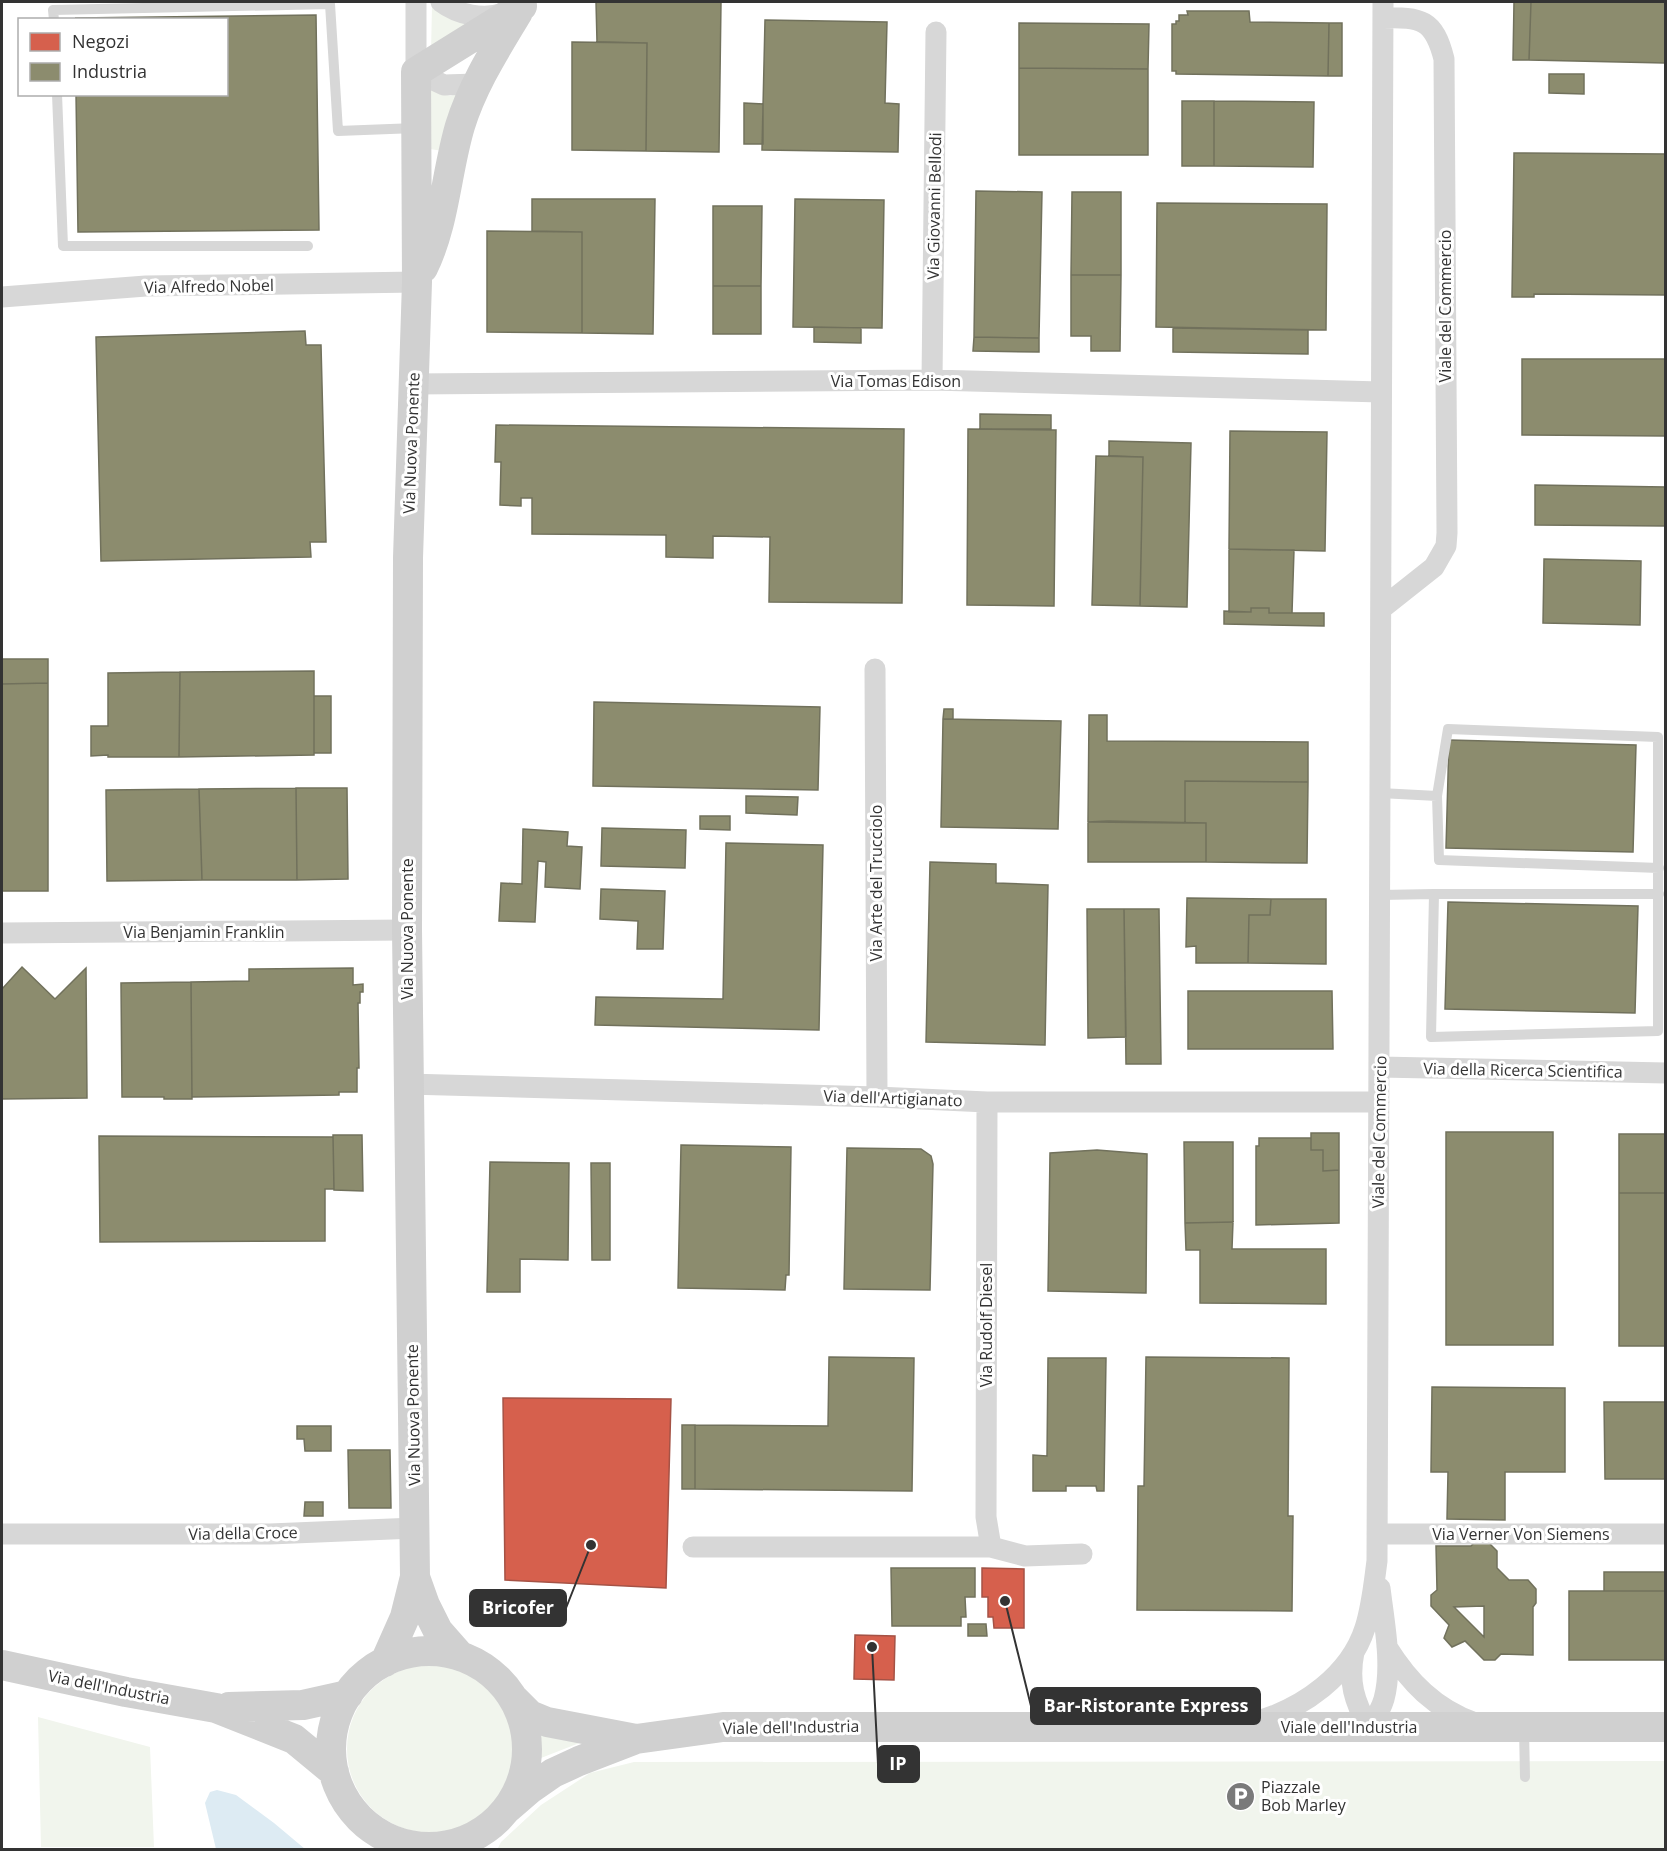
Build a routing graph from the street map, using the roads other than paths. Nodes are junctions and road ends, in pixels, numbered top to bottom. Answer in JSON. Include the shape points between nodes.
{"nodes":[{"id":1,"x":416,"y":2,"type":"edge"},
{"id":2,"x":441,"y":2,"type":"edge"},
{"id":3,"x":523,"y":4,"type":"edge"},
{"id":4,"x":1383,"y":10,"type":"edge"},
{"id":5,"x":54,"y":18,"type":"edge"},
{"id":6,"x":936,"y":32,"type":"dead end"},
{"id":7,"x":416,"y":72,"type":"junction"},
{"id":8,"x":476,"y":84,"type":"junction"},
{"id":9,"x":57,"y":96,"type":"edge"},
{"id":10,"x":416,"y":128,"type":"junction"},
{"id":11,"x":452,"y":156,"type":"junction"},
{"id":12,"x":416,"y":162,"type":"junction"},
{"id":13,"x":308,"y":246,"type":"dead end"},
{"id":14,"x":417,"y":282,"type":"junction"},
{"id":15,"x":2,"y":297,"type":"edge"},
{"id":16,"x":932,"y":380,"type":"junction"},
{"id":17,"x":412,"y":384,"type":"junction"},
{"id":18,"x":1381,"y":392,"type":"junction"},
{"id":19,"x":1381,"y":609,"type":"junction"},
{"id":20,"x":875,"y":669,"type":"dead end"},
{"id":21,"x":1380,"y":793,"type":"junction"},
{"id":22,"x":1437,"y":796,"type":"junction"},
{"id":23,"x":1659,"y":868,"type":"junction"},
{"id":24,"x":1434,"y":894,"type":"junction"},
{"id":25,"x":1659,"y":894,"type":"junction"},
{"id":26,"x":1380,"y":895,"type":"junction"},
{"id":27,"x":407,"y":930,"type":"junction"},
{"id":28,"x":2,"y":933,"type":"edge"},
{"id":29,"x":1380,"y":1067,"type":"junction"},
{"id":30,"x":1665,"y":1074,"type":"edge"},
{"id":31,"x":407,"y":1083,"type":"junction"},
{"id":32,"x":878,"y":1097,"type":"junction"},
{"id":33,"x":987,"y":1102,"type":"junction"},
{"id":34,"x":1378,"y":1102,"type":"junction"},
{"id":35,"x":415,"y":1528,"type":"junction"},
{"id":36,"x":2,"y":1534,"type":"edge"},
{"id":37,"x":1377,"y":1534,"type":"junction"},
{"id":38,"x":1665,"y":1534,"type":"edge"},
{"id":39,"x":693,"y":1546,"type":"dead end"},
{"id":40,"x":991,"y":1547,"type":"junction"},
{"id":41,"x":1082,"y":1554,"type":"dead end"},
{"id":42,"x":1377,"y":1561,"type":"junction"},
{"id":43,"x":415,"y":1577,"type":"junction"},
{"id":44,"x":1387,"y":1647,"type":"junction"},
{"id":45,"x":1354,"y":1652,"type":"junction"},
{"id":46,"x":460,"y":1656,"type":"junction"},
{"id":47,"x":385,"y":1662,"type":"junction"},
{"id":48,"x":2,"y":1665,"type":"edge"},
{"id":49,"x":348,"y":1695,"type":"junction"},
{"id":50,"x":513,"y":1698,"type":"junction"},
{"id":51,"x":216,"y":1708,"type":"junction"},
{"id":52,"x":1224,"y":1727,"type":"junction"},
{"id":53,"x":1484,"y":1727,"type":"junction"},
{"id":54,"x":1524,"y":1727,"type":"junction"},
{"id":55,"x":1665,"y":1727,"type":"edge"},
{"id":56,"x":1369,"y":1728,"type":"junction"},
{"id":57,"x":636,"y":1739,"type":"junction"},
{"id":58,"x":334,"y":1772,"type":"junction"},
{"id":59,"x":1525,"y":1777,"type":"dead end"},
{"id":60,"x":508,"y":1808,"type":"junction"},
{"id":61,"x":369,"y":1826,"type":"junction"},
{"id":62,"x":465,"y":1845,"type":"edge"},
{"id":63,"x":387,"y":1850,"type":"edge"}],
"edges":[{"from":1,"to":7,"type":"street","name":"Via Nuova Ponente"},
{"from":2,"to":3,"type":"street","via":[[478,16],[494,16]]},
{"from":3,"to":7,"type":"street"},
{"from":3,"to":8,"type":"street","name":"Via Nuova Ponente"},
{"from":4,"to":18,"type":"street","name":"Viale del Commercio"},
{"from":4,"to":19,"type":"street","name":"Viale del Commercio","via":[[1412,17],[1434,31],[1444,59],[1447,533],[1446,546],[1434,567]]},
{"from":5,"to":10,"type":"lane","via":[[53,10],[330,4],[338,131]]},
{"from":6,"to":16,"type":"street","name":"Via Giovanni Bellodi"},
{"from":7,"to":8,"type":"street","via":[[444,86]]},
{"from":7,"to":10,"type":"street","name":"Via Nuova Ponente"},
{"from":8,"to":11,"type":"street","name":"Via Nuova Ponente"},
{"from":9,"to":13,"type":"lane","via":[[63,246]]},
{"from":10,"to":12,"type":"street","name":"Via Nuova Ponente"},
{"from":11,"to":12,"type":"street"},
{"from":11,"to":14,"type":"street","name":"Via Nuova Ponente","via":[[441,219]]},
{"from":12,"to":14,"type":"street","name":"Via Nuova Ponente"},
{"from":14,"to":15,"type":"street","name":"Via Alfredo Nobel","via":[[146,286]]},
{"from":14,"to":17,"type":"street","name":"Via Nuova Ponente"},
{"from":16,"to":17,"type":"street","name":"Via Tomas Edison"},
{"from":16,"to":18,"type":"street","name":"Via Tomas Edison"},
{"from":17,"to":27,"type":"street","name":"Via Nuova Ponente"},
{"from":18,"to":19,"type":"street","name":"Viale del Commercio"},
{"from":19,"to":21,"type":"street","name":"Viale del Commercio"},
{"from":20,"to":32,"type":"street","name":"Via Arte del Trucciolo"},
{"from":21,"to":22,"type":"lane"},
{"from":21,"to":26,"type":"street","name":"Viale del Commercio"},
{"from":22,"to":23,"type":"lane","via":[[1439,860]]},
{"from":22,"to":23,"type":"lane","via":[[1448,729],[1658,737]]},
{"from":23,"to":25,"type":"lane"},
{"from":24,"to":25,"type":"lane"},
{"from":24,"to":25,"type":"lane","via":[[1431,1037],[1658,1031]]},
{"from":24,"to":26,"type":"lane"},
{"from":26,"to":29,"type":"street","name":"Viale del Commercio"},
{"from":27,"to":28,"type":"street","name":"Via Benjamin Franklin"},
{"from":27,"to":31,"type":"street","name":"Via Nuova Ponente"},
{"from":29,"to":30,"type":"street","name":"Via della Ricerca Scientifica"},
{"from":29,"to":34,"type":"street","name":"Viale del Commercio"},
{"from":31,"to":32,"type":"street","name":"Via dell'Artigianato"},
{"from":31,"to":35,"type":"street","name":"Via Nuova Ponente"},
{"from":32,"to":33,"type":"street","name":"Via dell'Artigianato"},
{"from":33,"to":34,"type":"street","name":"Via dell'Artigianato"},
{"from":33,"to":40,"type":"street","name":"Via Rudolf Diesel","via":[[986,1517]]},
{"from":34,"to":37,"type":"street","name":"Viale del Commercio"},
{"from":35,"to":36,"type":"street","name":"Via della Croce","via":[[270,1534]]},
{"from":35,"to":43,"type":"street","name":"Via Nuova Ponente"},
{"from":37,"to":38,"type":"street","name":"Via Verner Von Siemens"},
{"from":37,"to":42,"type":"street","name":"Viale del Commercio"},
{"from":39,"to":40,"type":"street"},
{"from":40,"to":41,"type":"street","via":[[1025,1556]]},
{"from":42,"to":44,"type":"street"},
{"from":42,"to":45,"type":"street","name":"Viale del Commercio","via":[[1370,1609]]},
{"from":43,"to":46,"type":"street","name":"Via Nuova Ponente","via":[[438,1631]]},
{"from":43,"to":47,"type":"street","name":"Via Nuova Ponente","via":[[405,1617]]},
{"from":44,"to":53,"type":"street","via":[[1428,1698],[1456,1717]]},
{"from":44,"to":56,"type":"street","via":[[1384,1698]]},
{"from":45,"to":52,"type":"street","via":[[1334,1677],[1291,1709]]},
{"from":45,"to":56,"type":"street","via":[[1352,1688]]},
{"from":46,"to":47,"type":"street","via":[[422,1651]]},
{"from":46,"to":50,"type":"street","via":[[499,1680]]},
{"from":47,"to":49,"type":"street","via":[[358,1682]]},
{"from":48,"to":51,"type":"street","name":"Via dell'Industria"},
{"from":49,"to":51,"type":"street","name":"Via dell'Industria","via":[[303,1705]]},
{"from":49,"to":58,"type":"street","via":[[333,1732]]},
{"from":50,"to":57,"type":"street","name":"Viale dell'Industria","via":[[530,1715],[547,1722]]},
{"from":50,"to":60,"type":"street","via":[[525,1725],[527,1754],[522,1783]]},
{"from":51,"to":58,"type":"street","name":"Via dell'Industria","via":[[294,1739]]},
{"from":52,"to":56,"type":"street","name":"Viale dell'Industria"},
{"from":52,"to":57,"type":"street","name":"Viale dell'Industria","via":[[723,1727]]},
{"from":53,"to":54,"type":"street","name":"Viale dell'Industria"},
{"from":53,"to":56,"type":"street","name":"Viale dell'Industria"},
{"from":54,"to":55,"type":"street","name":"Viale dell'Industria"},
{"from":54,"to":59,"type":"lane"},
{"from":57,"to":60,"type":"street","name":"Viale dell'Industria","via":[[554,1773]]},
{"from":58,"to":61,"type":"street","via":[[347,1802]]},
{"from":60,"to":62,"type":"street"},
{"from":61,"to":62,"type":"street","via":[[416,1846]]},
{"from":61,"to":63,"type":"street"}]}
